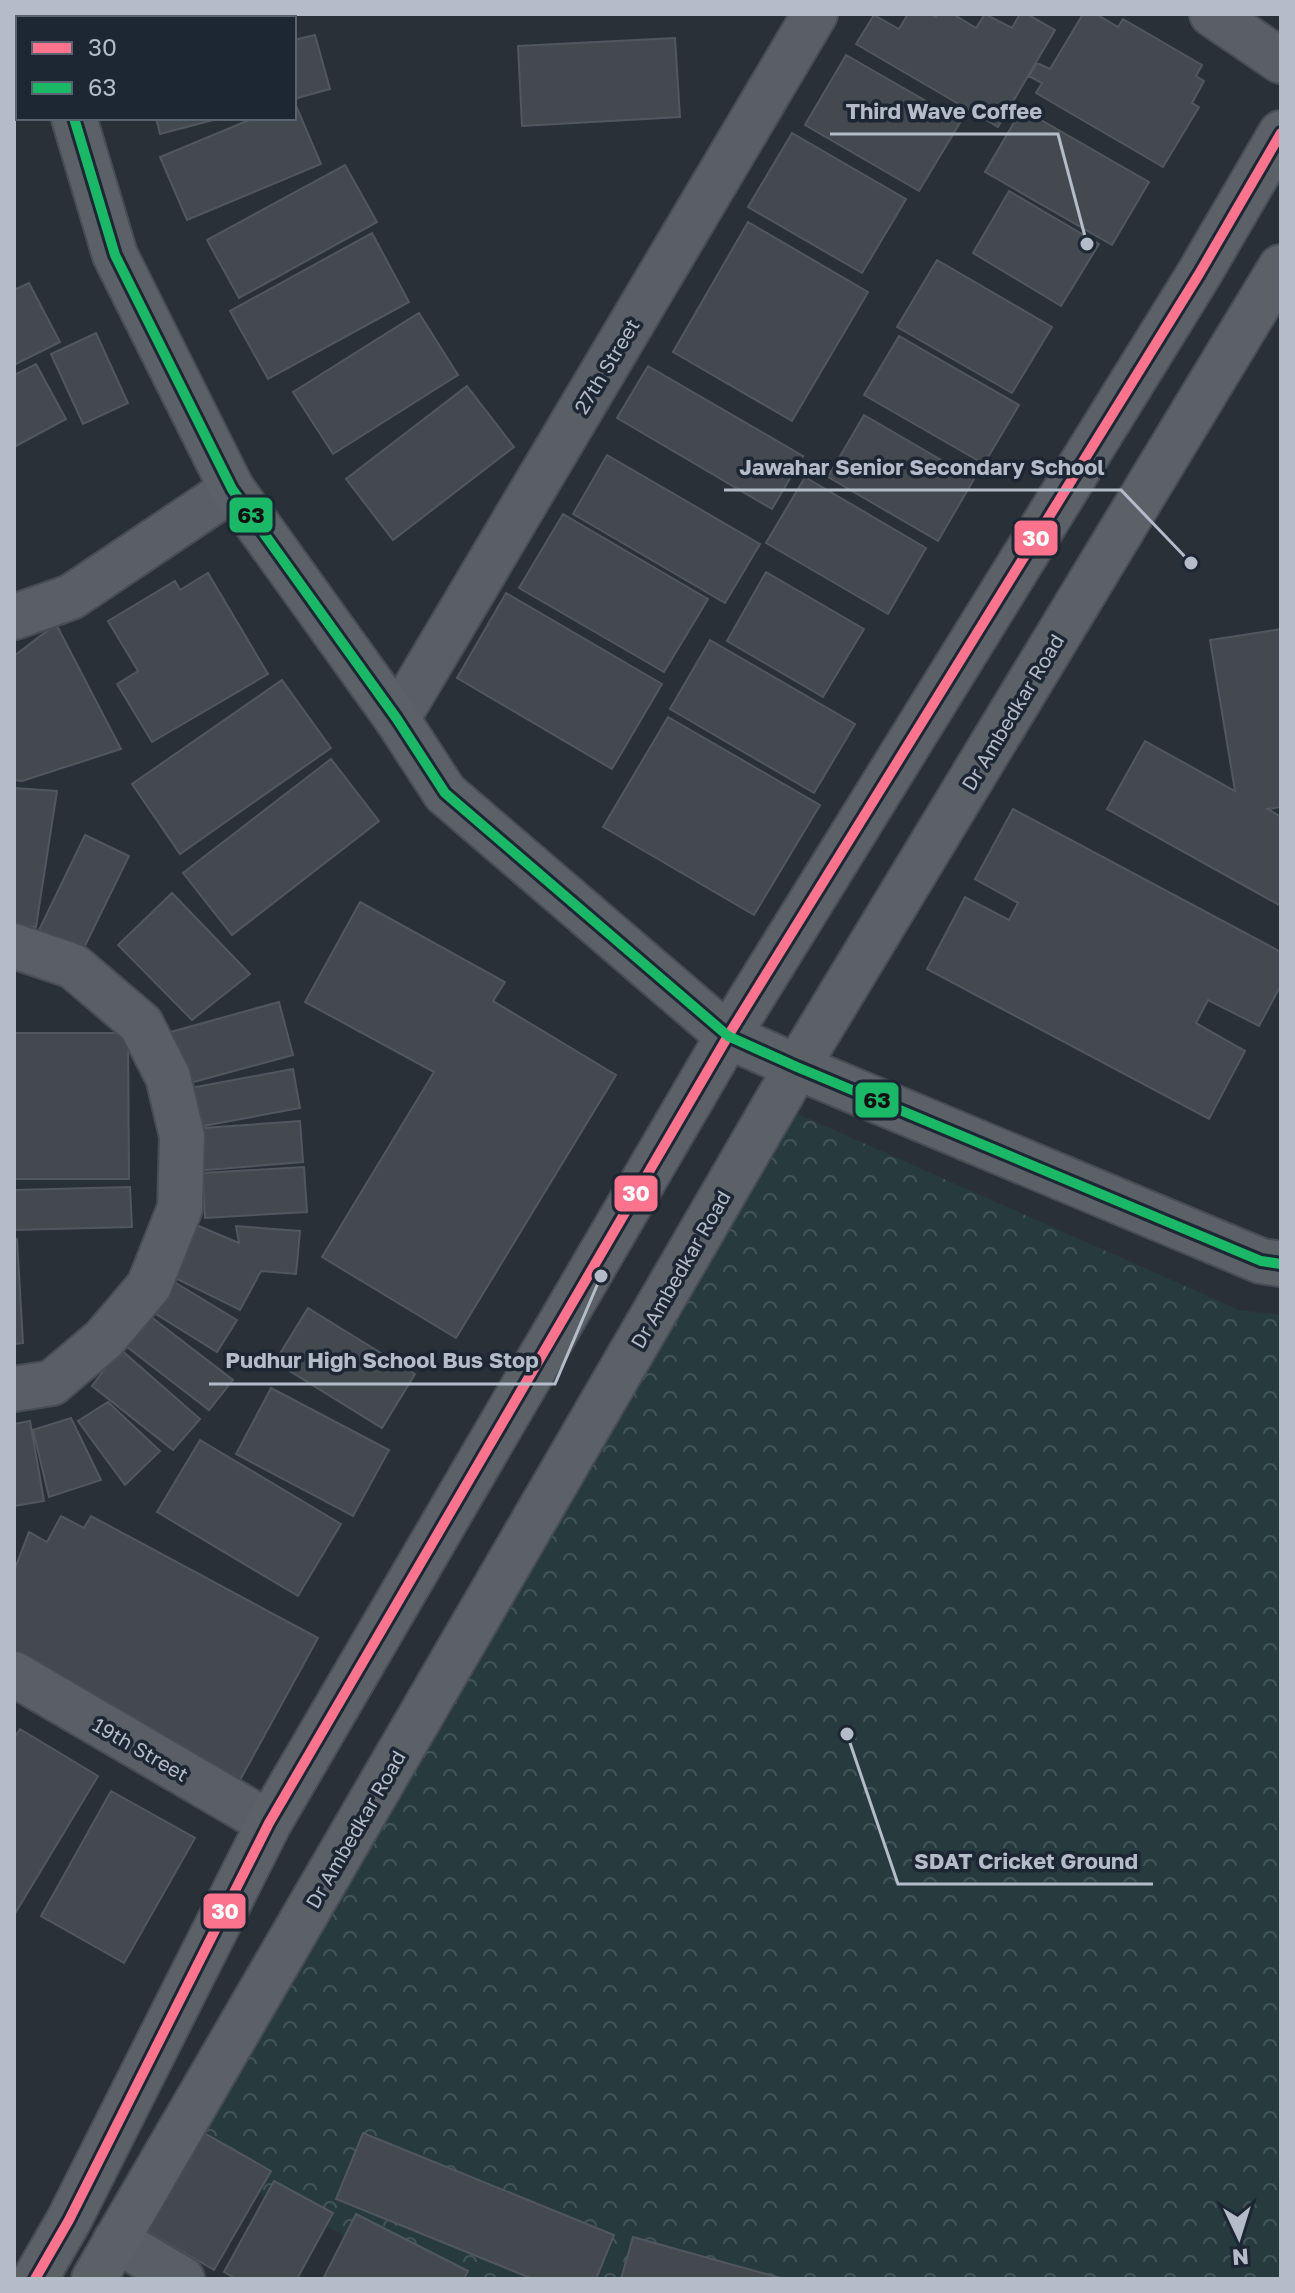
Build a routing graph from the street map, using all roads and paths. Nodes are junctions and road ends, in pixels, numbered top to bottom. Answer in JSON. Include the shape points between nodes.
{"nodes":[{"id":1,"x":815,"y":14,"type":"edge"},
{"id":2,"x":1212,"y":14,"type":"edge"},
{"id":3,"x":1281,"y":61,"type":"edge"},
{"id":4,"x":75,"y":120,"type":"edge"},
{"id":5,"x":1281,"y":133,"type":"edge"},
{"id":6,"x":1281,"y":267,"type":"edge"},
{"id":7,"x":232,"y":489,"type":"junction"},
{"id":8,"x":14,"y":617,"type":"edge"},
{"id":9,"x":397,"y":719,"type":"junction"},
{"id":10,"x":14,"y":946,"type":"edge"},
{"id":11,"x":728,"y":1036,"type":"junction"},
{"id":12,"x":797,"y":1067,"type":"junction"},
{"id":13,"x":1281,"y":1264,"type":"edge"},
{"id":14,"x":14,"y":1389,"type":"edge"},
{"id":15,"x":14,"y":1674,"type":"edge"},
{"id":16,"x":269,"y":1823,"type":"junction"},
{"id":17,"x":116,"y":2240,"type":"junction"},
{"id":18,"x":35,"y":2279,"type":"edge"},
{"id":19,"x":94,"y":2279,"type":"edge"},
{"id":20,"x":182,"y":2279,"type":"edge"}],
"edges":[{"from":1,"to":9,"type":"street","name":"27th Street"},
{"from":2,"to":3,"type":"street"},
{"from":4,"to":7,"type":"main road","via":[[115,255]]},
{"from":5,"to":11,"type":"main road"},
{"from":6,"to":12,"type":"main road","name":"Dr Ambedkar Road"},
{"from":7,"to":8,"type":"street","via":[[71,597]]},
{"from":7,"to":9,"type":"main road"},
{"from":9,"to":11,"type":"main road","via":[[445,793]]},
{"from":10,"to":14,"type":"street","via":[[73,966],[141,1024],[168,1077],[182,1136],[180,1208],[149,1286],[104,1339],[52,1383]]},
{"from":11,"to":12,"type":"main road"},
{"from":11,"to":16,"type":"main road"},
{"from":12,"to":13,"type":"main road","via":[[1261,1261]]},
{"from":12,"to":17,"type":"main road","name":"Dr Ambedkar Road"},
{"from":15,"to":16,"type":"street","name":"19th Street"},
{"from":16,"to":18,"type":"main road"},
{"from":17,"to":19,"type":"main road","name":"Dr Ambedkar Road"},
{"from":17,"to":20,"type":"street"}]}
